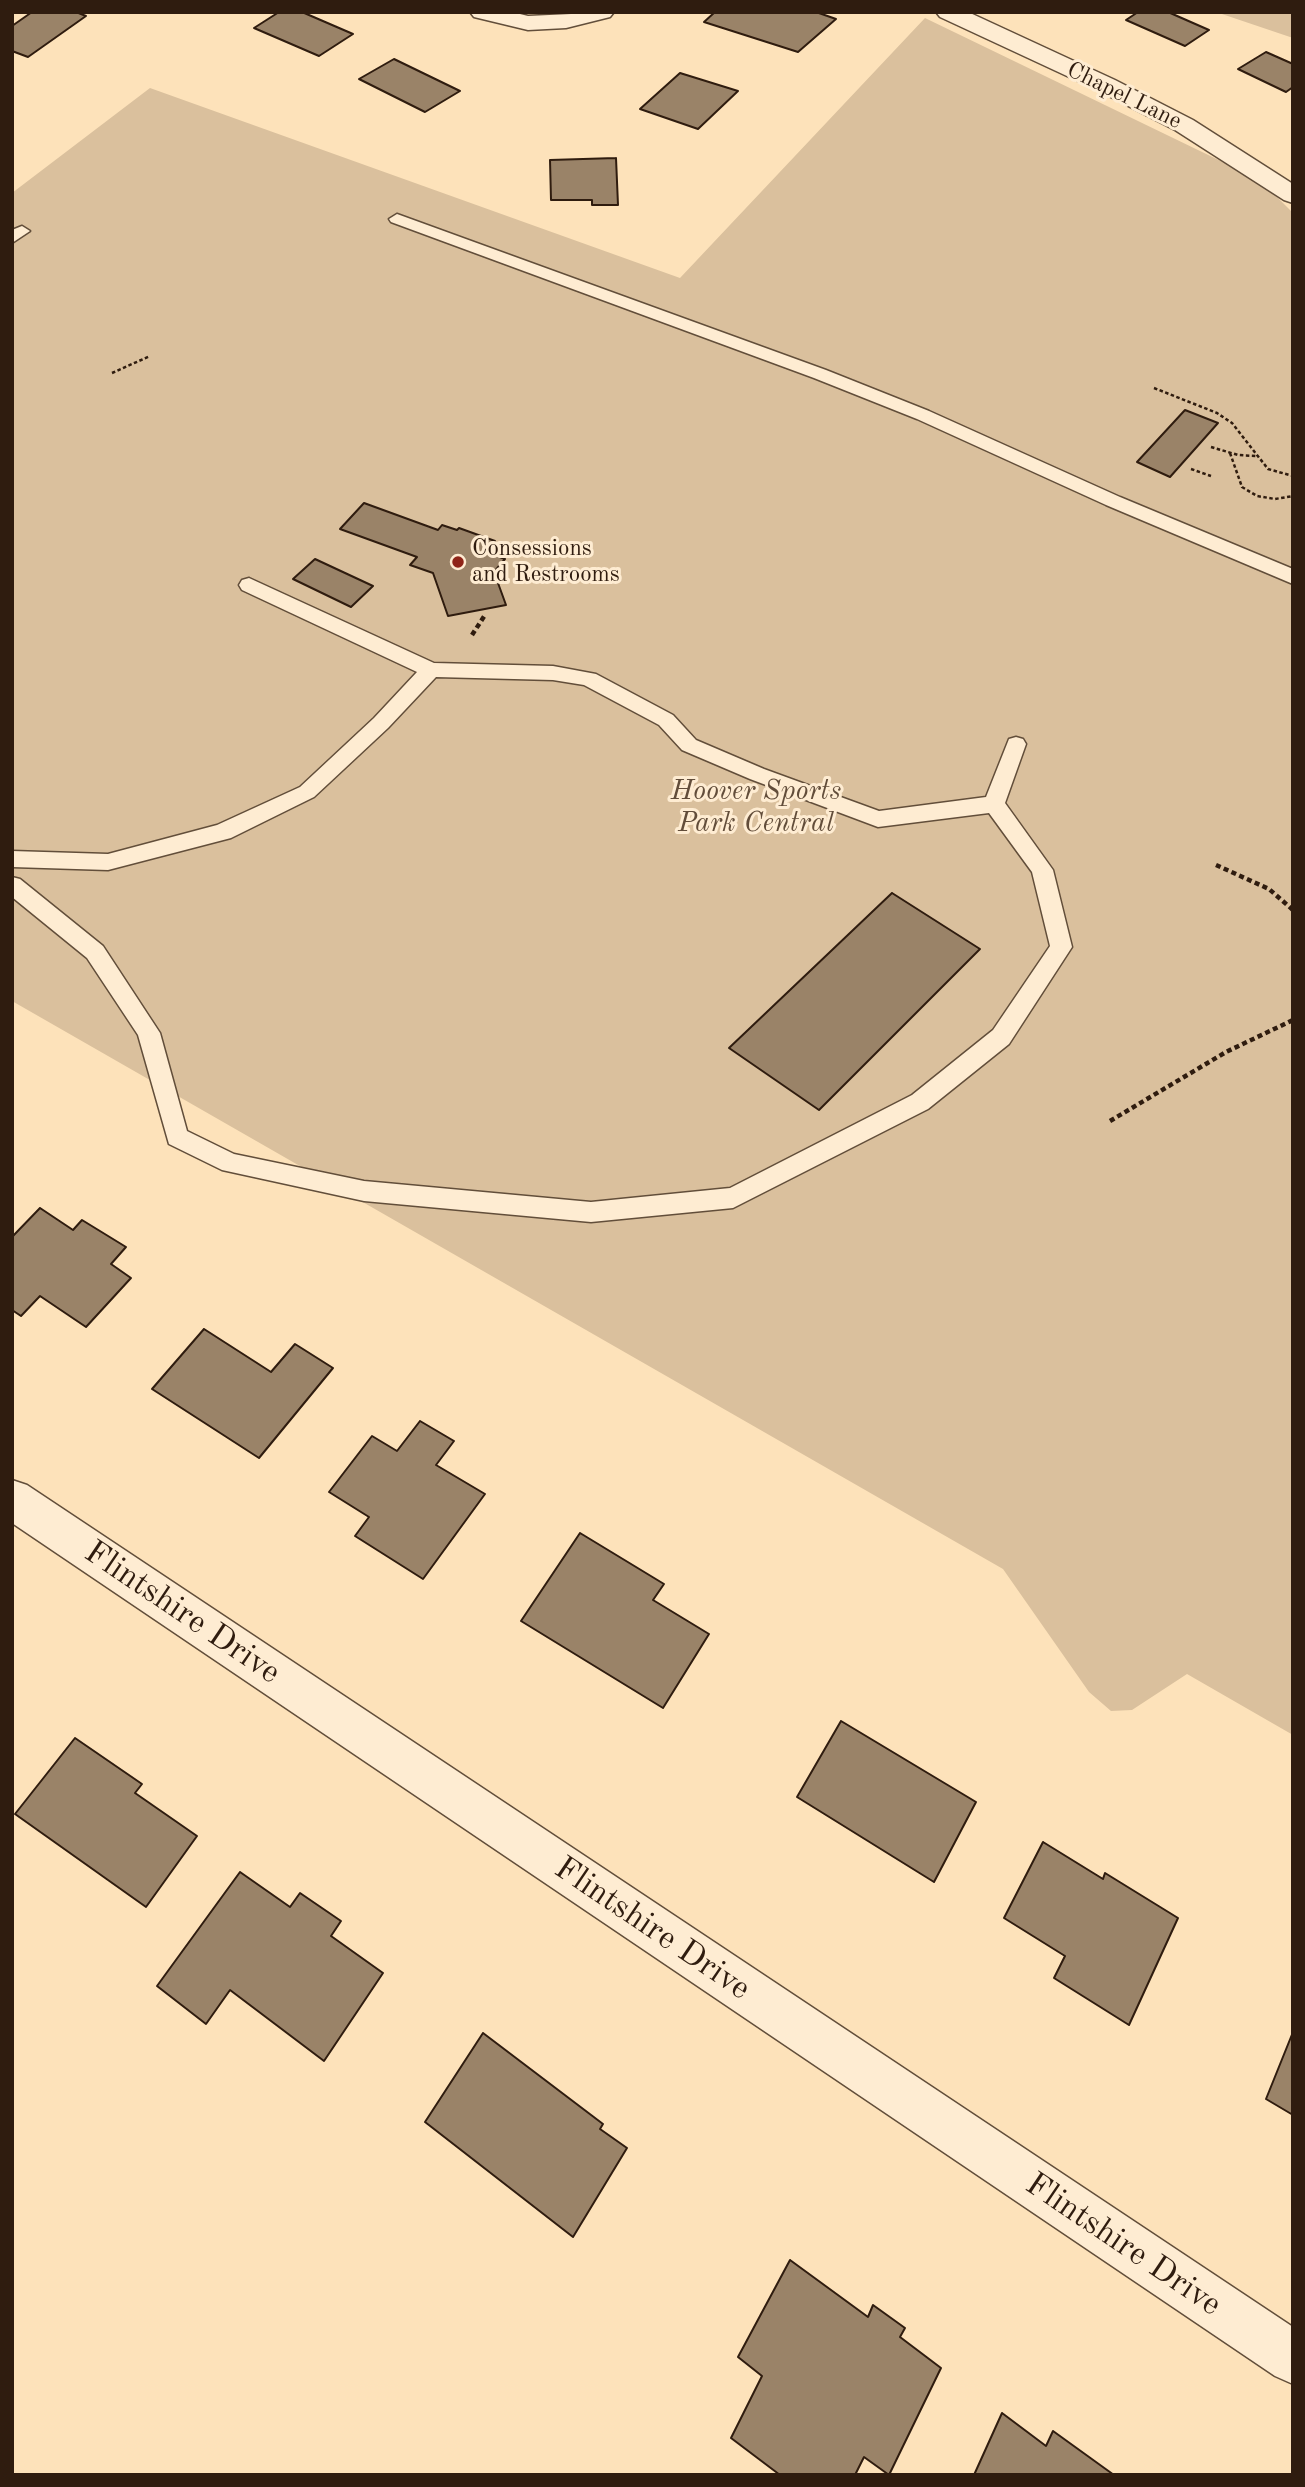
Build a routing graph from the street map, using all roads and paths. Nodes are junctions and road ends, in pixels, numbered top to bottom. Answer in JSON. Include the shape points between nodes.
{"nodes":[{"id":1,"x":482,"y":12,"type":"edge"},
{"id":2,"x":602,"y":12,"type":"edge"},
{"id":3,"x":948,"y":12,"type":"edge"},
{"id":4,"x":1293,"y":195,"type":"edge"},
{"id":5,"x":397,"y":219,"type":"dead end"},
{"id":6,"x":150,"y":356,"type":"dead end"},
{"id":7,"x":112,"y":373,"type":"dead end"},
{"id":8,"x":1154,"y":387,"type":"dead end"},
{"id":9,"x":1211,"y":447,"type":"dead end"},
{"id":10,"x":1230,"y":453,"type":"junction"},
{"id":11,"x":1256,"y":456,"type":"junction"},
{"id":12,"x":1191,"y":469,"type":"dead end"},
{"id":13,"x":1210,"y":475,"type":"dead end"},
{"id":14,"x":1293,"y":476,"type":"edge"},
{"id":15,"x":1293,"y":496,"type":"edge"},
{"id":16,"x":1293,"y":577,"type":"edge"},
{"id":17,"x":248,"y":585,"type":"dead end"},
{"id":18,"x":430,"y":670,"type":"junction"},
{"id":19,"x":1016,"y":744,"type":"dead end"},
{"id":20,"x":994,"y":804,"type":"junction"},
{"id":21,"x":12,"y":859,"type":"edge"},
{"id":22,"x":1216,"y":865,"type":"dead end"},
{"id":23,"x":12,"y":885,"type":"edge"},
{"id":24,"x":1293,"y":909,"type":"edge"},
{"id":25,"x":1293,"y":1020,"type":"edge"},
{"id":26,"x":1110,"y":1121,"type":"dead end"},
{"id":27,"x":12,"y":1499,"type":"edge"},
{"id":28,"x":1293,"y":2358,"type":"edge"}],
"edges":[{"from":1,"to":2,"type":"street","via":[[528,23]]},
{"from":3,"to":4,"type":"street","name":"Chapel Lane","via":[[1184,125]]},
{"from":5,"to":16,"type":"lane","via":[[923,415]]},
{"from":6,"to":7,"type":"path"},
{"from":8,"to":11,"type":"path","via":[[1232,423]]},
{"from":9,"to":10,"type":"path"},
{"from":10,"to":11,"type":"path"},
{"from":10,"to":15,"type":"path","via":[[1242,487],[1257,496]]},
{"from":11,"to":14,"type":"path","via":[[1268,469]]},
{"from":12,"to":13,"type":"path"},
{"from":17,"to":18,"type":"lane"},
{"from":18,"to":20,"type":"lane","via":[[553,673],[589,679],[666,720],[689,745],[878,819]]},
{"from":18,"to":21,"type":"lane","via":[[307,792],[223,832],[108,862]]},
{"from":19,"to":20,"type":"lane"},
{"from":20,"to":23,"type":"lane","via":[[1042,870],[1061,947],[1001,1037],[920,1102],[733,1198],[591,1212],[364,1191],[230,1163],[177,1137],[149,1033],[95,951]]},
{"from":22,"to":24,"type":"path","via":[[1269,889]]},
{"from":25,"to":26,"type":"path","via":[[1226,1052]]},
{"from":27,"to":28,"type":"street","name":"Flintshire Drive"}]}
